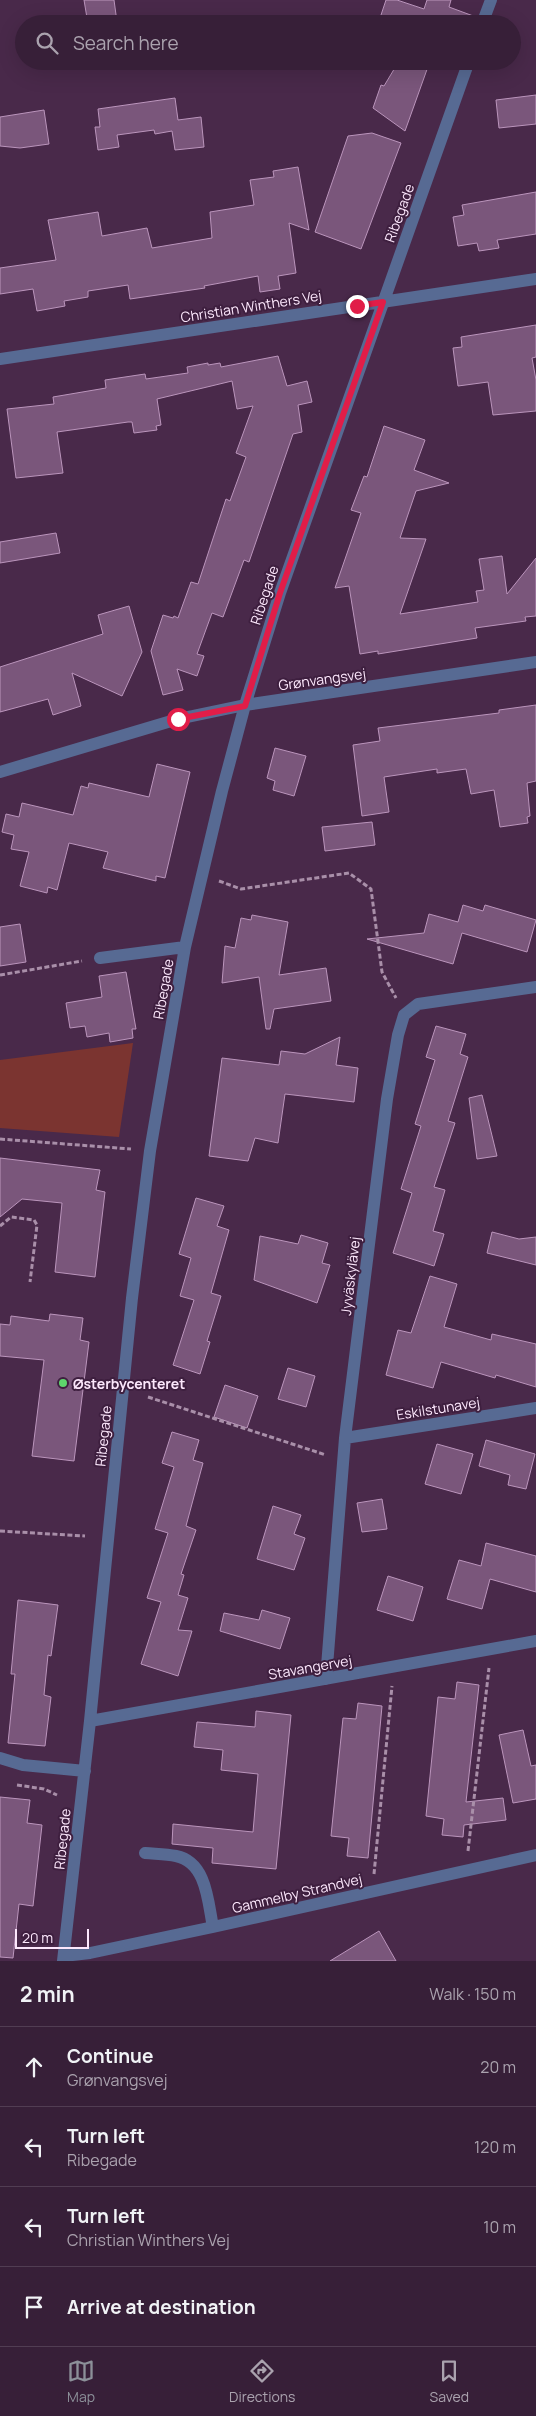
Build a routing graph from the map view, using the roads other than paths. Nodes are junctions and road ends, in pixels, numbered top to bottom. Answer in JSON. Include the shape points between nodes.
{"nodes":[{"id":1,"x":491,"y":0,"type":"edge"},
{"id":2,"x":485,"y":15,"type":"edge"},
{"id":3,"x":466,"y":70,"type":"edge"},
{"id":4,"x":536,"y":279,"type":"edge"},
{"id":5,"x":383,"y":302,"type":"junction"},
{"id":6,"x":0,"y":359,"type":"edge"},
{"id":7,"x":536,"y":662,"type":"edge"},
{"id":8,"x":245,"y":706,"type":"junction"},
{"id":9,"x":0,"y":772,"type":"edge"},
{"id":10,"x":185,"y":947,"type":"junction"},
{"id":11,"x":100,"y":958,"type":"road end"},
{"id":12,"x":536,"y":987,"type":"edge"},
{"id":13,"x":536,"y":1408,"type":"edge"},
{"id":14,"x":345,"y":1438,"type":"junction"},
{"id":15,"x":536,"y":1641,"type":"edge"},
{"id":16,"x":326,"y":1679,"type":"junction"},
{"id":17,"x":90,"y":1721,"type":"junction"},
{"id":18,"x":0,"y":1758,"type":"edge"},
{"id":19,"x":85,"y":1770,"type":"junction"},
{"id":20,"x":145,"y":1854,"type":"dead end"},
{"id":21,"x":536,"y":1856,"type":"edge"},
{"id":22,"x":213,"y":1927,"type":"junction"},
{"id":23,"x":63,"y":1958,"type":"edge"}],
"edges":[{"from":1,"to":2,"type":"street"},
{"from":3,"to":5,"type":"street","name":"Ribegade"},
{"from":4,"to":5,"type":"street","name":"Christian Winthers Vej"},
{"from":5,"to":6,"type":"street","name":"Christian Winthers Vej"},
{"from":5,"to":8,"type":"street","name":"Ribegade","via":[[280,593]]},
{"from":7,"to":8,"type":"street","name":"Grønvangsvej"},
{"from":8,"to":9,"type":"street","name":"Grønvangsvej","via":[[178,719]]},
{"from":8,"to":10,"type":"street","name":"Ribegade"},
{"from":10,"to":11,"type":"street"},
{"from":10,"to":17,"type":"street","name":"Ribegade","via":[[150,1151],[132,1298]]},
{"from":12,"to":14,"type":"street","name":"Jyväskylävej","via":[[418,1004],[404,1015],[387,1099]]},
{"from":13,"to":14,"type":"street","name":"Eskilstunavej"},
{"from":14,"to":16,"type":"street","name":"Jyväskylävej"},
{"from":15,"to":16,"type":"street","name":"Stavangervej"},
{"from":16,"to":17,"type":"street","name":"Stavangervej"},
{"from":17,"to":19,"type":"street","name":"Ribegade"},
{"from":18,"to":19,"type":"street","via":[[23,1764]]},
{"from":19,"to":23,"type":"street","name":"Ribegade"},
{"from":20,"to":22,"type":"street","via":[[178,1856],[189,1861],[204,1881]]},
{"from":21,"to":22,"type":"street","name":"Gammelby Strandvej"},
{"from":22,"to":23,"type":"street","name":"Gammelby Strandvej"}]}
